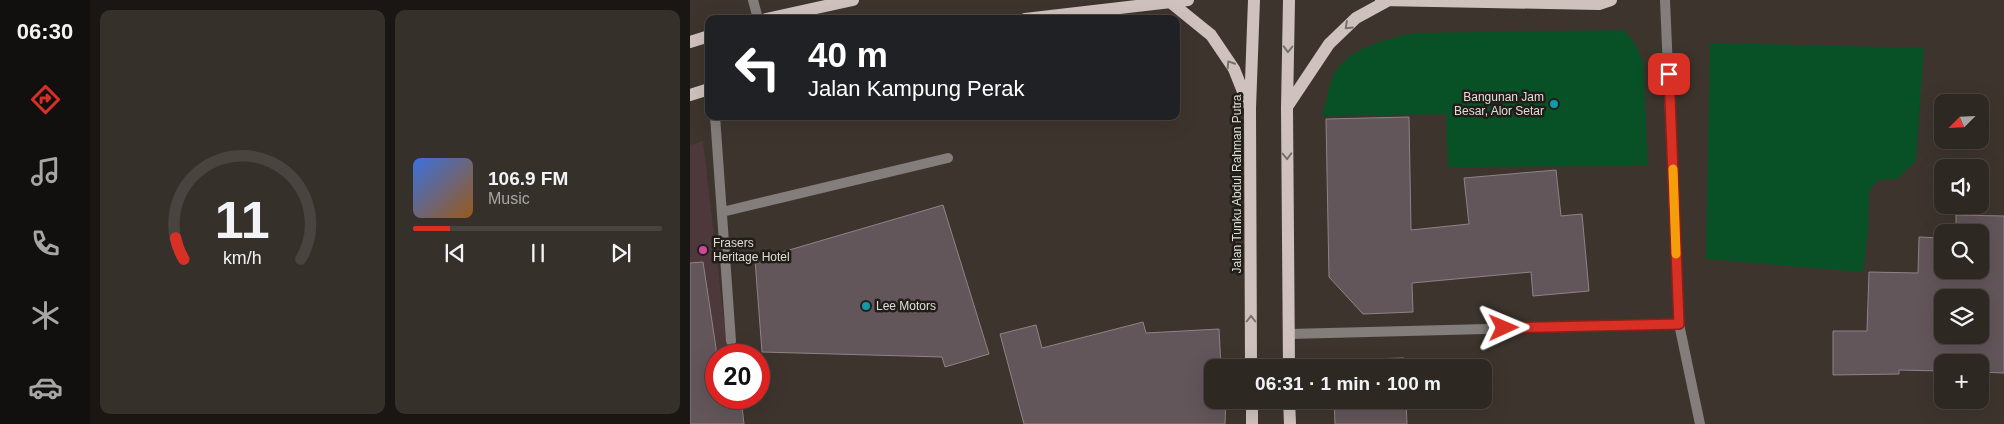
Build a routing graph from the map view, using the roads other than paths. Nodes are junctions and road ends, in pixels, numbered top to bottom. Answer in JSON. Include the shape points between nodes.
{"nodes":[{"id":1,"x":753,"y":0,"type":"edge"},
{"id":2,"x":853,"y":0,"type":"edge"},
{"id":3,"x":1188,"y":0,"type":"edge"},
{"id":4,"x":1254,"y":0,"type":"edge"},
{"id":5,"x":1289,"y":0,"type":"edge"},
{"id":6,"x":1381,"y":0,"type":"edge"},
{"id":7,"x":1388,"y":0,"type":"edge"},
{"id":8,"x":1612,"y":0,"type":"edge"},
{"id":9,"x":1665,"y":0,"type":"edge"},
{"id":10,"x":1169,"y":1,"type":"edge"},
{"id":11,"x":757,"y":15,"type":"edge"},
{"id":12,"x":784,"y":15,"type":"edge"},
{"id":13,"x":1057,"y":15,"type":"edge"},
{"id":14,"x":705,"y":37,"type":"edge"},
{"id":15,"x":690,"y":42,"type":"edge"},
{"id":16,"x":705,"y":90,"type":"edge"},
{"id":17,"x":690,"y":95,"type":"edge"},
{"id":18,"x":1250,"y":108,"type":"junction"},
{"id":19,"x":1287,"y":108,"type":"junction"},
{"id":20,"x":715,"y":120,"type":"edge"},
{"id":21,"x":948,"y":158,"type":"dead end"},
{"id":22,"x":722,"y":212,"type":"junction"},
{"id":23,"x":1679,"y":324,"type":"junction"},
{"id":24,"x":1289,"y":334,"type":"junction"},
{"id":25,"x":731,"y":341,"type":"dead end"},
{"id":26,"x":1252,"y":359,"type":"edge"},
{"id":27,"x":1289,"y":359,"type":"edge"},
{"id":28,"x":1252,"y":409,"type":"edge"},
{"id":29,"x":1290,"y":409,"type":"edge"},
{"id":30,"x":1252,"y":424,"type":"edge"},
{"id":31,"x":1290,"y":424,"type":"edge"},
{"id":32,"x":1700,"y":424,"type":"edge"}],
"edges":[{"from":1,"to":11,"type":"street"},
{"from":2,"to":12,"type":"main road"},
{"from":3,"to":10,"type":"main road"},
{"from":4,"to":18,"type":"main road","name":"Jalan Tunku Abdul Rahman Putra"},
{"from":5,"to":19,"type":"main road","one_way":true},
{"from":6,"to":7,"type":"main road"},
{"from":7,"to":8,"type":"main road","via":[[1599,4]]},
{"from":7,"to":19,"type":"main road","one_way":true,"via":[[1356,18],[1329,44]]},
{"from":9,"to":23,"type":"street"},
{"from":10,"to":13,"type":"main road"},
{"from":18,"to":10,"type":"main road","one_way":true,"via":[[1234,69],[1211,35]]},
{"from":14,"to":15,"type":"main road"},
{"from":16,"to":17,"type":"main road"},
{"from":26,"to":18,"type":"main road","name":"Jalan Tunku Abdul Rahman Putra","one_way":true},
{"from":19,"to":24,"type":"main road","one_way":true},
{"from":20,"to":22,"type":"street"},
{"from":21,"to":22,"type":"street"},
{"from":22,"to":25,"type":"street"},
{"from":23,"to":24,"type":"street"},
{"from":23,"to":32,"type":"street"},
{"from":24,"to":27,"type":"main road"},
{"from":28,"to":30,"type":"main road"},
{"from":29,"to":31,"type":"main road"}]}
